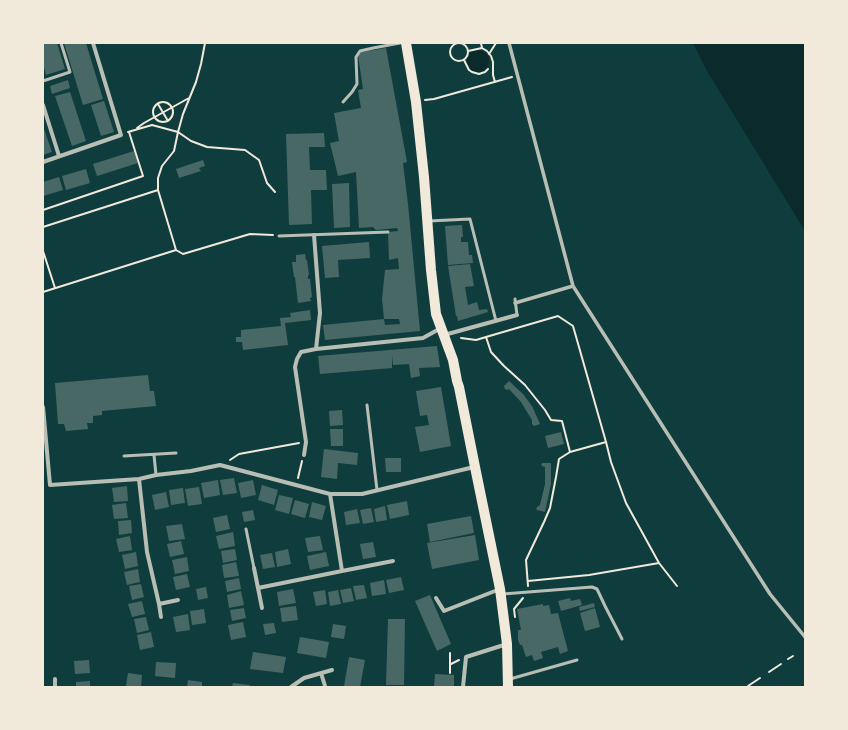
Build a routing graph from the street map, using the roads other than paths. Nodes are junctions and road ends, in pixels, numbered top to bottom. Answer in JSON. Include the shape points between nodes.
{"nodes":[{"id":1,"x":61,"y":43,"type":"edge"},
{"id":2,"x":93,"y":43,"type":"edge"},
{"id":3,"x":400,"y":43,"type":"edge"},
{"id":4,"x":406,"y":43,"type":"edge"},
{"id":5,"x":509,"y":43,"type":"edge"},
{"id":6,"x":43,"y":81,"type":"edge"},
{"id":7,"x":343,"y":102,"type":"dead end"},
{"id":8,"x":43,"y":105,"type":"edge"},
{"id":9,"x":59,"y":156,"type":"junction"},
{"id":10,"x":43,"y":162,"type":"edge"},
{"id":11,"x":426,"y":221,"type":"junction"},
{"id":12,"x":388,"y":232,"type":"dead end"},
{"id":13,"x":314,"y":235,"type":"junction"},
{"id":14,"x":279,"y":236,"type":"road end"},
{"id":15,"x":573,"y":286,"type":"junction"},
{"id":16,"x":515,"y":301,"type":"joint"},
{"id":17,"x":517,"y":315,"type":"joint"},
{"id":18,"x":496,"y":320,"type":"junction"},
{"id":19,"x":442,"y":332,"type":"junction"},
{"id":20,"x":316,"y":349,"type":"junction"},
{"id":21,"x":367,"y":405,"type":"dead end"},
{"id":22,"x":43,"y":407,"type":"edge"},
{"id":23,"x":176,"y":453,"type":"dead end"},
{"id":24,"x":154,"y":455,"type":"junction"},
{"id":25,"x":304,"y":455,"type":"road end"},
{"id":26,"x":124,"y":456,"type":"dead end"},
{"id":27,"x":475,"y":467,"type":"junction"},
{"id":28,"x":156,"y":475,"type":"junction"},
{"id":29,"x":139,"y":479,"type":"junction"},
{"id":30,"x":377,"y":490,"type":"junction"},
{"id":31,"x":330,"y":494,"type":"junction"},
{"id":32,"x":246,"y":529,"type":"dead end"},
{"id":33,"x":393,"y":562,"type":"dead end"},
{"id":34,"x":254,"y":568,"type":"joint"},
{"id":35,"x":342,"y":571,"type":"junction"},
{"id":36,"x":258,"y":588,"type":"junction"},
{"id":37,"x":500,"y":592,"type":"junction"},
{"id":38,"x":436,"y":598,"type":"dead end"},
{"id":39,"x":178,"y":600,"type":"dead end"},
{"id":40,"x":158,"y":604,"type":"junction"},
{"id":41,"x":262,"y":608,"type":"dead end"},
{"id":42,"x":161,"y":617,"type":"dead end"},
{"id":43,"x":805,"y":637,"type":"edge"},
{"id":44,"x":622,"y":639,"type":"dead end"},
{"id":45,"x":507,"y":644,"type":"junction"},
{"id":46,"x":576,"y":660,"type":"dead end"},
{"id":47,"x":332,"y":670,"type":"dead end"},
{"id":48,"x":321,"y":673,"type":"junction"},
{"id":49,"x":55,"y":679,"type":"dead end"},
{"id":50,"x":508,"y":683,"type":"edge"},
{"id":51,"x":325,"y":686,"type":"dead end"},
{"id":52,"x":55,"y":687,"type":"edge"},
{"id":53,"x":291,"y":687,"type":"edge"},
{"id":54,"x":463,"y":687,"type":"edge"}],
"edges":[{"from":1,"to":6,"type":"lane","via":[[70,72]]},
{"from":2,"to":9,"type":"street","via":[[120,135]]},
{"from":3,"to":7,"type":"lane","via":[[360,51],[357,54],[357,84]]},
{"from":4,"to":11,"type":"main road","via":[[416,102]]},
{"from":5,"to":15,"type":"street"},
{"from":8,"to":9,"type":"street"},
{"from":9,"to":10,"type":"street"},
{"from":11,"to":18,"type":"lane","via":[[470,219]]},
{"from":11,"to":19,"type":"main road","via":[[436,314]]},
{"from":12,"to":13,"type":"lane"},
{"from":13,"to":14,"type":"lane"},
{"from":13,"to":20,"type":"street","via":[[320,313]]},
{"from":15,"to":16,"type":"street"},
{"from":15,"to":43,"type":"street","via":[[770,594]]},
{"from":16,"to":17,"type":"lane"},
{"from":17,"to":18,"type":"street"},
{"from":18,"to":19,"type":"street"},
{"from":19,"to":20,"type":"street","via":[[423,338]]},
{"from":19,"to":27,"type":"main road","via":[[453,360]]},
{"from":20,"to":25,"type":"street","via":[[301,352],[294,367],[306,442]]},
{"from":21,"to":30,"type":"lane"},
{"from":22,"to":29,"type":"street","via":[[50,485]]},
{"from":23,"to":24,"type":"lane"},
{"from":24,"to":26,"type":"lane"},
{"from":24,"to":28,"type":"lane"},
{"from":27,"to":30,"type":"street"},
{"from":27,"to":37,"type":"main road"},
{"from":28,"to":29,"type":"street"},
{"from":28,"to":31,"type":"street","via":[[220,466]]},
{"from":29,"to":40,"type":"street","via":[[147,552]]},
{"from":30,"to":31,"type":"street","via":[[362,494]]},
{"from":31,"to":35,"type":"street"},
{"from":32,"to":34,"type":"lane"},
{"from":33,"to":35,"type":"street"},
{"from":34,"to":36,"type":"street"},
{"from":35,"to":36,"type":"street"},
{"from":36,"to":41,"type":"street"},
{"from":37,"to":38,"type":"street","via":[[444,612]]},
{"from":37,"to":44,"type":"lane","via":[[592,587],[597,589]]},
{"from":37,"to":45,"type":"main road"},
{"from":39,"to":40,"type":"street"},
{"from":40,"to":42,"type":"street"},
{"from":45,"to":50,"type":"main road"},
{"from":45,"to":54,"type":"street","via":[[466,657]]},
{"from":46,"to":50,"type":"lane"},
{"from":47,"to":48,"type":"street"},
{"from":48,"to":51,"type":"street"},
{"from":48,"to":53,"type":"street","via":[[304,678]]},
{"from":49,"to":52,"type":"street"}]}
